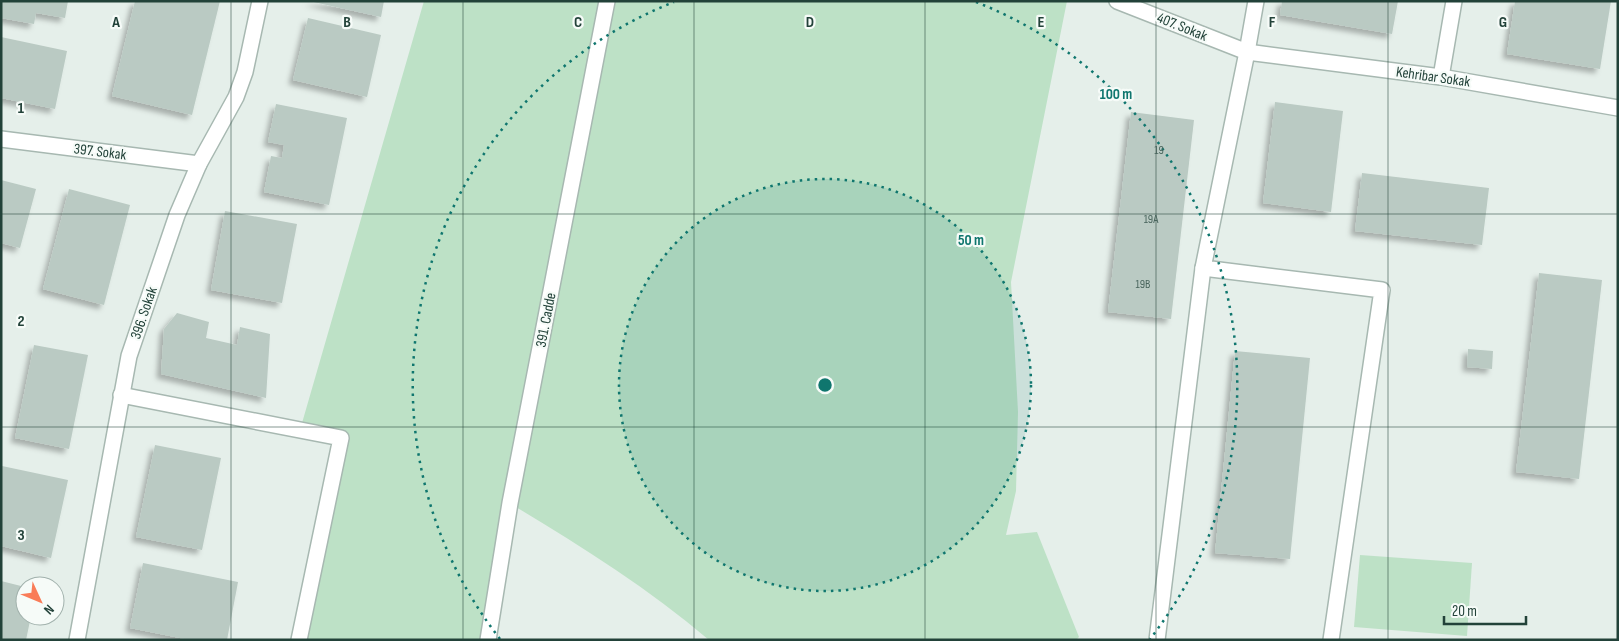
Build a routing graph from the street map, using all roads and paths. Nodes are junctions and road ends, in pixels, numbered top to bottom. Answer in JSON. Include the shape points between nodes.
{"nodes":[{"id":1,"x":260,"y":1,"type":"edge"},
{"id":2,"x":607,"y":1,"type":"edge"},
{"id":3,"x":1117,"y":1,"type":"edge"},
{"id":4,"x":1150,"y":1,"type":"edge"},
{"id":5,"x":1256,"y":1,"type":"edge"},
{"id":6,"x":1454,"y":1,"type":"edge"},
{"id":7,"x":1157,"y":16,"type":"junction"},
{"id":8,"x":1247,"y":52,"type":"junction"},
{"id":9,"x":1441,"y":77,"type":"junction"},
{"id":10,"x":1618,"y":108,"type":"edge"},
{"id":11,"x":1,"y":139,"type":"edge"},
{"id":12,"x":199,"y":164,"type":"junction"},
{"id":13,"x":1203,"y":268,"type":"junction"},
{"id":14,"x":121,"y":395,"type":"junction"},
{"id":15,"x":77,"y":640,"type":"edge"},
{"id":16,"x":299,"y":640,"type":"edge"},
{"id":17,"x":488,"y":640,"type":"edge"},
{"id":18,"x":1157,"y":640,"type":"edge"},
{"id":19,"x":1331,"y":640,"type":"edge"}],
"edges":[{"from":1,"to":12,"type":"street","name":"396. Sokak","via":[[245,72],[236,97]]},
{"from":2,"to":17,"type":"street","name":"391. Cadde","via":[[510,503]]},
{"from":3,"to":7,"type":"street","name":"407. Sokak"},
{"from":4,"to":7,"type":"street"},
{"from":5,"to":8,"type":"street"},
{"from":6,"to":9,"type":"street"},
{"from":7,"to":8,"type":"street","name":"407. Sokak"},
{"from":8,"to":9,"type":"street","name":"Kehribar Sokak"},
{"from":8,"to":13,"type":"street"},
{"from":9,"to":10,"type":"street","name":"Kehribar Sokak"},
{"from":11,"to":12,"type":"street","name":"397. Sokak"},
{"from":12,"to":14,"type":"street","name":"396. Sokak","via":[[174,225],[129,356]]},
{"from":13,"to":18,"type":"street"},
{"from":13,"to":19,"type":"street","via":[[1382,290]]},
{"from":14,"to":15,"type":"street","name":"396. Sokak"},
{"from":14,"to":16,"type":"street","via":[[341,438]]}]}
